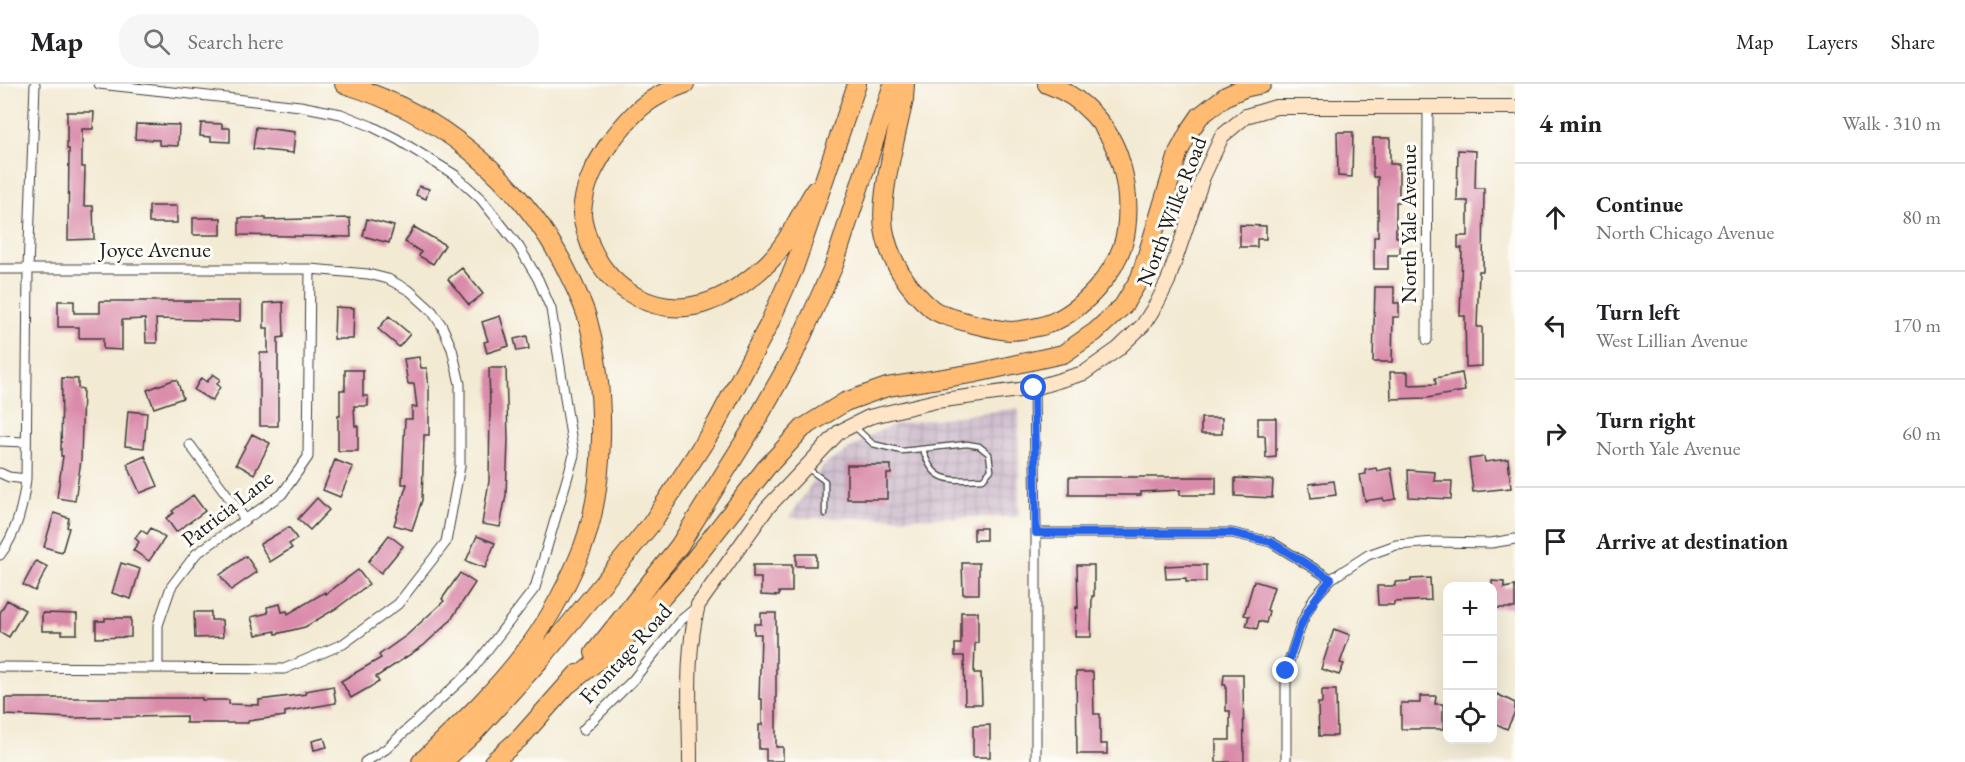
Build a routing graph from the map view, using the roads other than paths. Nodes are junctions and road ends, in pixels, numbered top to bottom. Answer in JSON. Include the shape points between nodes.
{"nodes":[{"id":1,"x":35,"y":84,"type":"edge"},
{"id":2,"x":99,"y":84,"type":"edge"},
{"id":3,"x":344,"y":84,"type":"edge"},
{"id":4,"x":685,"y":84,"type":"edge"},
{"id":5,"x":1047,"y":84,"type":"edge"},
{"id":6,"x":1262,"y":84,"type":"edge"},
{"id":7,"x":855,"y":89,"type":"edge"},
{"id":8,"x":898,"y":92,"type":"edge"},
{"id":9,"x":1515,"y":107,"type":"edge"},
{"id":10,"x":1428,"y":109,"type":"junction"},
{"id":11,"x":830,"y":166,"type":"junction"},
{"id":12,"x":0,"y":269,"type":"edge"},
{"id":13,"x":28,"y":269,"type":"junction"},
{"id":14,"x":310,"y":269,"type":"junction"},
{"id":15,"x":1427,"y":340,"type":"dead end"},
{"id":16,"x":1034,"y":388,"type":"junction"},
{"id":17,"x":852,"y":425,"type":"junction"},
{"id":18,"x":0,"y":441,"type":"edge"},
{"id":19,"x":26,"y":442,"type":"junction"},
{"id":20,"x":190,"y":445,"type":"dead end"},
{"id":21,"x":923,"y":449,"type":"junction"},
{"id":22,"x":805,"y":466,"type":"junction"},
{"id":23,"x":0,"y":473,"type":"edge"},
{"id":24,"x":26,"y":478,"type":"junction"},
{"id":25,"x":825,"y":514,"type":"dead end"},
{"id":26,"x":244,"y":519,"type":"junction"},
{"id":27,"x":1036,"y":533,"type":"junction"},
{"id":28,"x":1515,"y":539,"type":"edge"},
{"id":29,"x":0,"y":555,"type":"edge"},
{"id":30,"x":1331,"y":579,"type":"junction"},
{"id":31,"x":698,"y":605,"type":"junction"},
{"id":32,"x":0,"y":667,"type":"edge"},
{"id":33,"x":158,"y":668,"type":"junction"},
{"id":34,"x":569,"y":684,"type":"junction"},
{"id":35,"x":583,"y":730,"type":"dead end"},
{"id":36,"x":365,"y":762,"type":"edge"},
{"id":37,"x":421,"y":762,"type":"edge"},
{"id":38,"x":443,"y":762,"type":"edge"},
{"id":39,"x":493,"y":762,"type":"edge"},
{"id":40,"x":690,"y":762,"type":"edge"},
{"id":41,"x":1036,"y":762,"type":"edge"},
{"id":42,"x":1286,"y":762,"type":"edge"}],
"edges":[{"from":1,"to":13,"type":"street"},
{"from":2,"to":36,"type":"street","via":[[300,106],[341,114],[371,126],[455,175],[481,199],[519,247],[551,309],[574,455],[535,588],[471,670],[386,748]]},
{"from":3,"to":37,"type":"highway","via":[[390,100],[436,125],[504,181],[546,234],[574,285],[586,315],[599,379],[601,460],[594,504],[579,556],[555,606],[524,653],[497,686]]},
{"from":4,"to":11,"type":"highway","via":[[642,105],[589,176],[582,213],[588,240],[604,272],[632,293],[663,306],[685,306],[703,304],[731,290],[768,262],[783,244]]},
{"from":5,"to":8,"type":"highway","via":[[1060,89],[1102,123],[1125,178],[1126,233],[1105,277],[1084,302],[1043,326],[1011,331],[934,310],[907,283],[893,258],[884,228],[884,200]]},
{"from":6,"to":34,"type":"highway","via":[[1226,96],[1200,116],[1189,132],[1179,152],[1140,278],[1123,306],[1095,332],[1063,354],[887,387],[845,402],[804,428],[766,468],[682,575],[624,640]]},
{"from":7,"to":11,"type":"highway"},
{"from":8,"to":34,"type":"highway","via":[[834,265],[794,354],[679,546]]},
{"from":9,"to":10,"type":"street"},
{"from":10,"to":15,"type":"street","name":"North Yale Avenue"},
{"from":10,"to":16,"type":"street","name":"North Wilke Road","via":[[1276,107],[1246,116],[1222,136],[1203,177],[1168,281],[1143,325],[1084,373]]},
{"from":11,"to":38,"type":"highway","via":[[794,268],[768,326],[716,424],[652,523],[541,659]]},
{"from":12,"to":13,"type":"street","name":"Joyce Avenue"},
{"from":13,"to":14,"type":"street","name":"Joyce Avenue"},
{"from":13,"to":19,"type":"street"},
{"from":14,"to":26,"type":"street","name":"Patricia Lane","via":[[308,457],[282,494]]},
{"from":14,"to":33,"type":"street","name":"Joyce Avenue","via":[[388,279],[410,291],[442,326],[460,384],[460,466],[446,542],[398,604],[343,644],[284,669]]},
{"from":16,"to":17,"type":"street","name":"North Wilke Road","via":[[936,400],[868,417]]},
{"from":16,"to":27,"type":"street"},
{"from":17,"to":21,"type":"lane","via":[[873,444],[902,451]]},
{"from":17,"to":22,"type":"street","name":"North Wilke Road","via":[[839,432]]},
{"from":18,"to":19,"type":"street"},
{"from":19,"to":24,"type":"street"},
{"from":20,"to":26,"type":"street"},
{"from":21,"to":21,"type":"lane","via":[[979,446],[989,454],[991,470],[983,479],[942,477],[932,471]]},
{"from":22,"to":25,"type":"lane","via":[[825,481]]},
{"from":22,"to":31,"type":"street","name":"North Wilke Road","via":[[767,508]]},
{"from":23,"to":24,"type":"street"},
{"from":24,"to":29,"type":"street","via":[[12,538]]},
{"from":26,"to":33,"type":"street","name":"Patricia Lane","via":[[196,554],[171,587],[158,626]]},
{"from":27,"to":30,"type":"street","via":[[1232,533],[1271,542]]},
{"from":27,"to":41,"type":"street"},
{"from":28,"to":30,"type":"street","via":[[1396,545],[1368,555]]},
{"from":30,"to":42,"type":"street","via":[[1314,598],[1302,622],[1286,671]]},
{"from":31,"to":35,"type":"street","name":"Frontage Road"},
{"from":31,"to":40,"type":"street","name":"North Wilke Road","via":[[691,649]]},
{"from":32,"to":33,"type":"street","name":"Joyce Avenue"},
{"from":34,"to":39,"type":"highway"}]}
